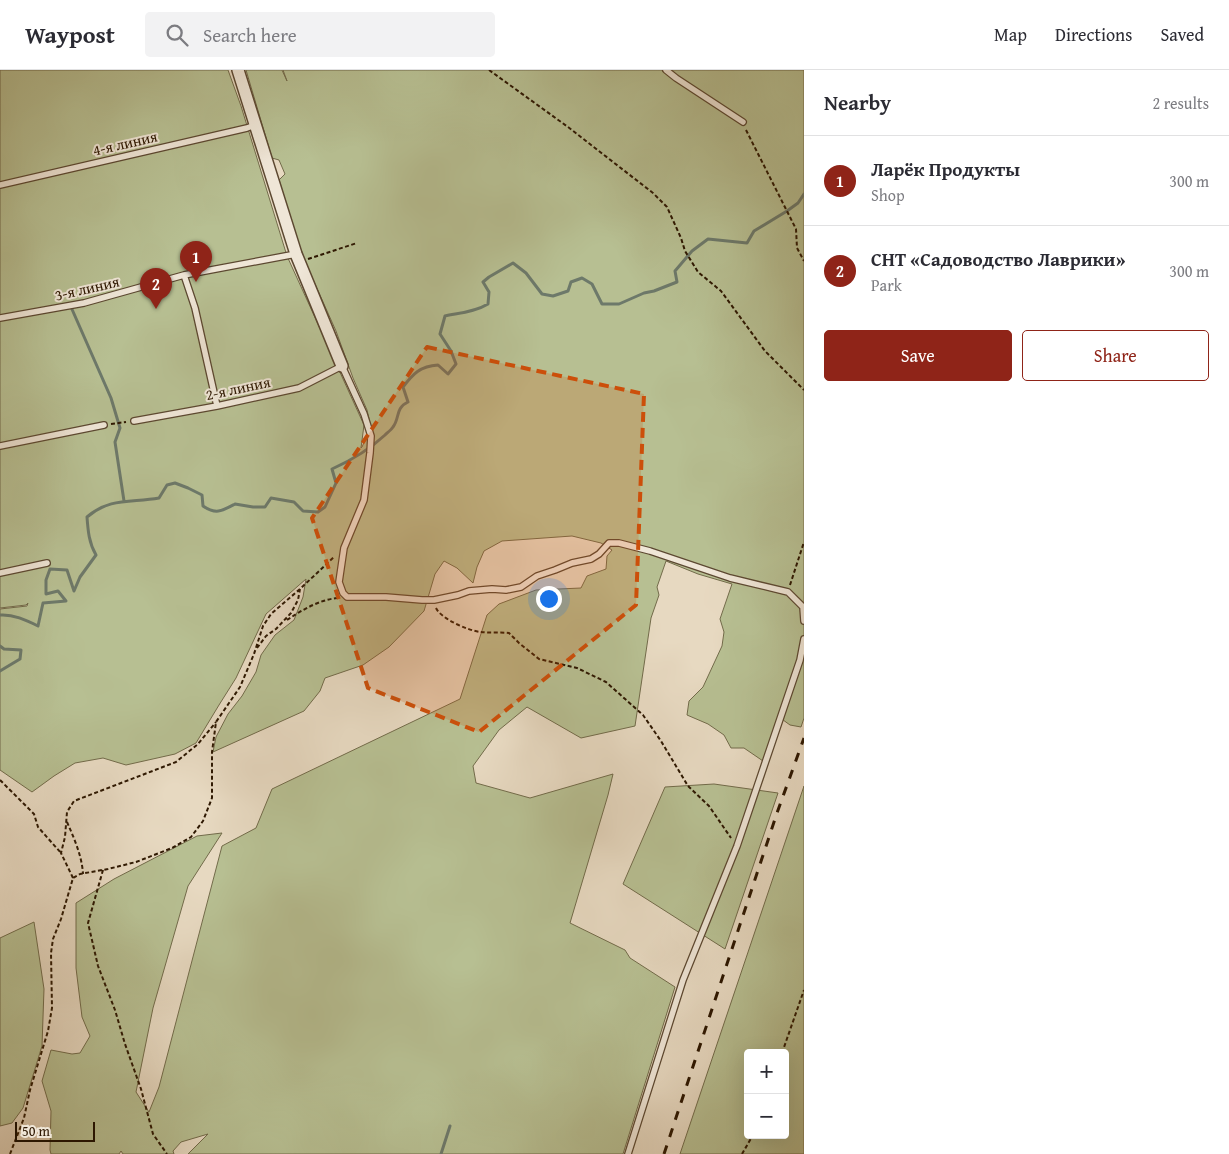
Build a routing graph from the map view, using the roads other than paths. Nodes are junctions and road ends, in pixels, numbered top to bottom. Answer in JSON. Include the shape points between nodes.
{"nodes":[{"id":1,"x":238,"y":70,"type":"edge"},
{"id":2,"x":666,"y":70,"type":"edge"},
{"id":3,"x":743,"y":122,"type":"road end"},
{"id":4,"x":255,"y":125,"type":"junction"},
{"id":5,"x":0,"y":185,"type":"edge"},
{"id":6,"x":297,"y":258,"type":"junction"},
{"id":7,"x":184,"y":275,"type":"junction"},
{"id":8,"x":0,"y":318,"type":"edge"},
{"id":9,"x":342,"y":366,"type":"junction"},
{"id":10,"x":217,"y":406,"type":"junction"},
{"id":11,"x":134,"y":421,"type":"dead end"},
{"id":12,"x":104,"y":425,"type":"dead end"},
{"id":13,"x":0,"y":446,"type":"edge"},
{"id":14,"x":47,"y":563,"type":"dead end"},
{"id":15,"x":0,"y":573,"type":"edge"},
{"id":16,"x":804,"y":621,"type":"edge"},
{"id":17,"x":804,"y":638,"type":"edge"},
{"id":18,"x":628,"y":1154,"type":"edge"}],
"edges":[{"from":1,"to":4,"type":"street"},
{"from":2,"to":3,"type":"lane"},
{"from":4,"to":5,"type":"lane","name":"4-я линия"},
{"from":4,"to":6,"type":"street"},
{"from":6,"to":7,"type":"lane","name":"3-я линия"},
{"from":6,"to":9,"type":"street"},
{"from":7,"to":8,"type":"lane","name":"3-я линия","via":[[84,303]]},
{"from":7,"to":10,"type":"lane","via":[[195,308]]},
{"from":9,"to":10,"type":"lane","name":"2-я линия","via":[[299,388]]},
{"from":9,"to":16,"type":"lane","via":[[371,436],[364,500],[344,548],[339,582],[347,597],[434,600],[469,590],[506,590],[521,587],[537,576],[572,563],[591,559],[609,543],[619,543],[730,578],[788,592],[803,607]]},
{"from":10,"to":11,"type":"lane","name":"2-я линия"},
{"from":12,"to":13,"type":"lane"},
{"from":14,"to":15,"type":"lane"},
{"from":17,"to":18,"type":"lane","via":[[800,660],[737,846],[683,980]]}]}
